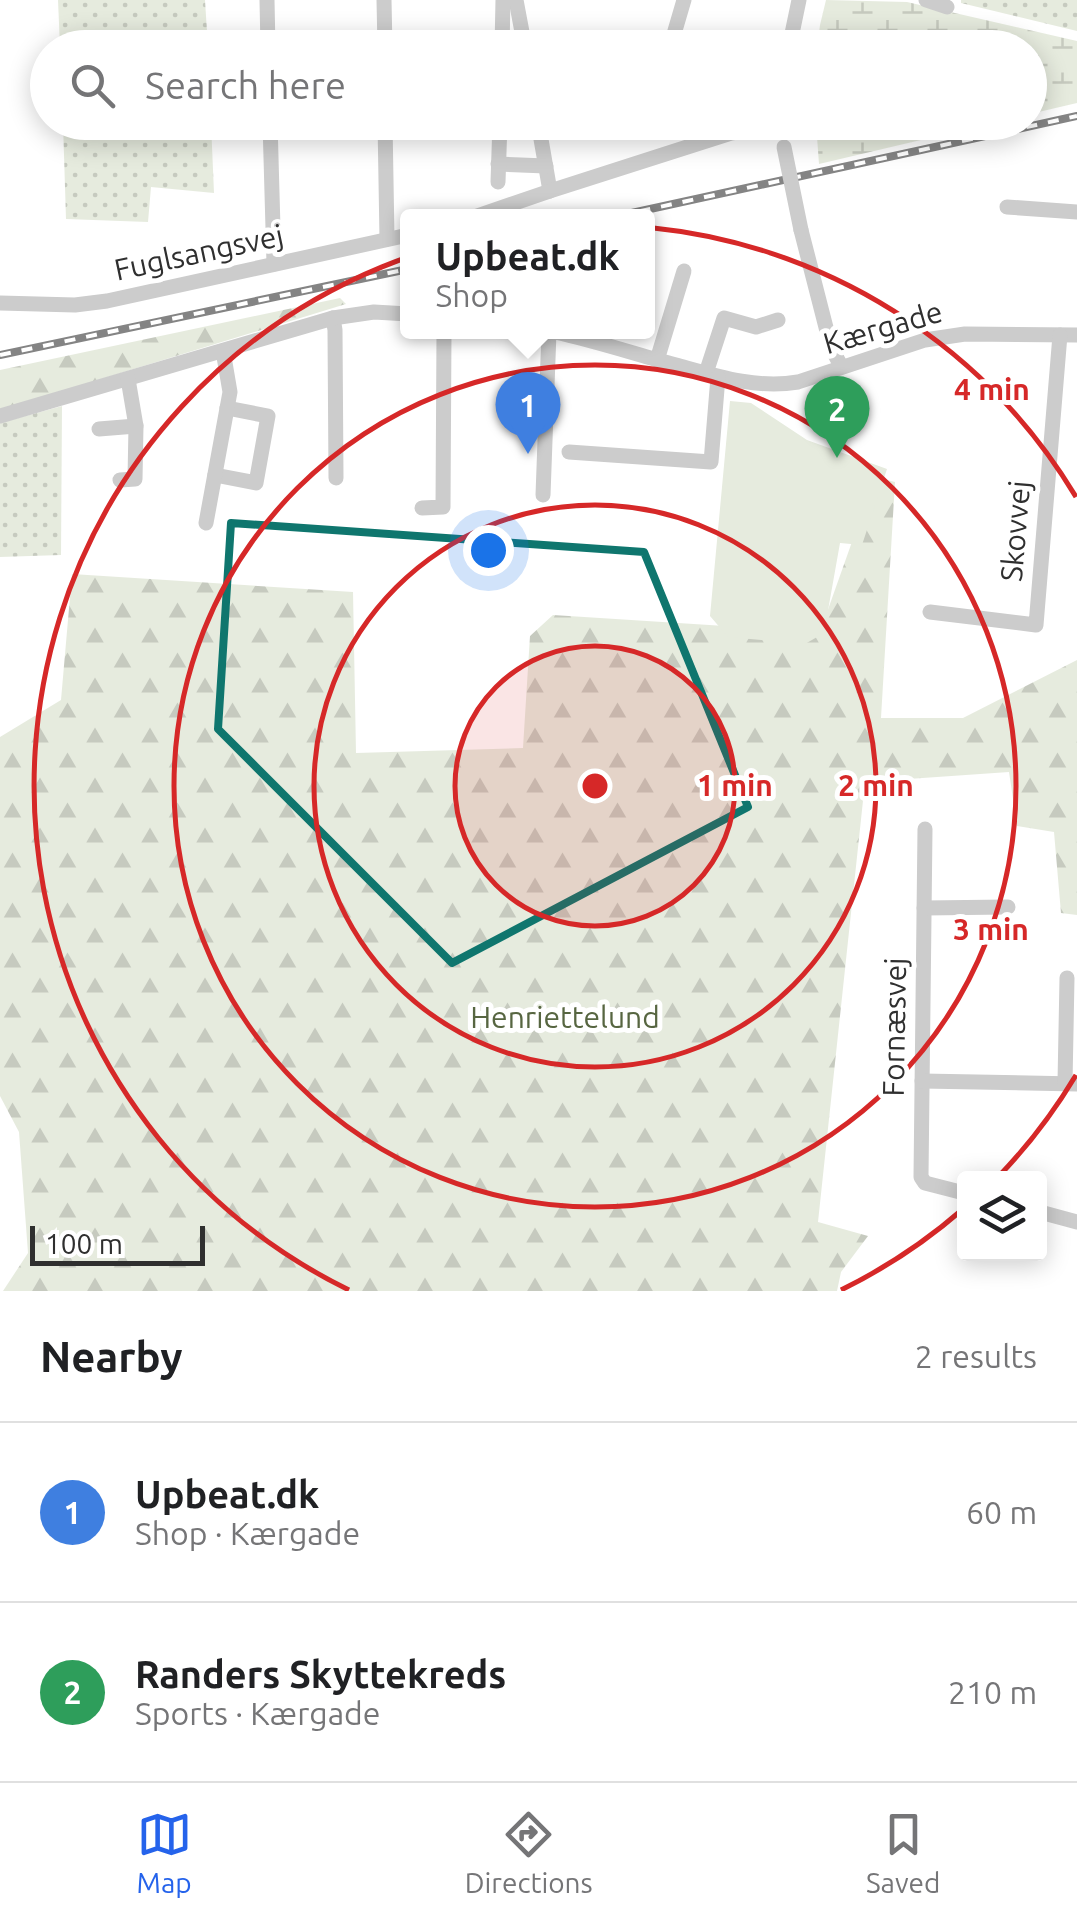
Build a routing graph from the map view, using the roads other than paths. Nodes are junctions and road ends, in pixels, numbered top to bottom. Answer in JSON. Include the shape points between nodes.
{"nodes":[{"id":1,"x":267,"y":0,"type":"edge"},
{"id":2,"x":384,"y":0,"type":"edge"},
{"id":3,"x":503,"y":0,"type":"edge"},
{"id":4,"x":516,"y":0,"type":"edge"},
{"id":5,"x":684,"y":0,"type":"edge"},
{"id":6,"x":799,"y":0,"type":"edge"},
{"id":7,"x":926,"y":0,"type":"edge"},
{"id":8,"x":947,"y":7,"type":"dead end"},
{"id":9,"x":268,"y":30,"type":"edge"},
{"id":10,"x":385,"y":30,"type":"edge"},
{"id":11,"x":502,"y":30,"type":"edge"},
{"id":12,"x":522,"y":30,"type":"edge"},
{"id":13,"x":675,"y":30,"type":"edge"},
{"id":14,"x":793,"y":30,"type":"edge"},
{"id":15,"x":271,"y":140,"type":"edge"},
{"id":16,"x":386,"y":140,"type":"edge"},
{"id":17,"x":499,"y":140,"type":"edge"},
{"id":18,"x":541,"y":140,"type":"edge"},
{"id":19,"x":710,"y":140,"type":"edge"},
{"id":20,"x":783,"y":140,"type":"edge"},
{"id":21,"x":498,"y":164,"type":"junction"},
{"id":22,"x":546,"y":166,"type":"junction"},
{"id":23,"x":498,"y":182,"type":"dead end"},
{"id":24,"x":550,"y":191,"type":"junction"},
{"id":25,"x":1006,"y":207,"type":"dead end"},
{"id":26,"x":497,"y":209,"type":"edge"},
{"id":27,"x":1077,"y":212,"type":"edge"},
{"id":28,"x":400,"y":237,"type":"edge"},
{"id":29,"x":386,"y":240,"type":"junction"},
{"id":30,"x":274,"y":264,"type":"junction"},
{"id":31,"x":684,"y":271,"type":"dead end"},
{"id":32,"x":0,"y":303,"type":"edge"},
{"id":33,"x":400,"y":314,"type":"edge"},
{"id":34,"x":333,"y":318,"type":"junction"},
{"id":35,"x":778,"y":320,"type":"dead end"},
{"id":36,"x":1069,"y":335,"type":"edge"},
{"id":37,"x":444,"y":339,"type":"edge"},
{"id":38,"x":552,"y":339,"type":"edge"},
{"id":39,"x":578,"y":339,"type":"edge"},
{"id":40,"x":222,"y":351,"type":"junction"},
{"id":41,"x":657,"y":360,"type":"junction"},
{"id":42,"x":841,"y":366,"type":"junction"},
{"id":43,"x":712,"y":375,"type":"junction"},
{"id":44,"x":128,"y":379,"type":"junction"},
{"id":45,"x":227,"y":408,"type":"junction"},
{"id":46,"x":0,"y":416,"type":"edge"},
{"id":47,"x":136,"y":426,"type":"junction"},
{"id":48,"x":99,"y":429,"type":"dead end"},
{"id":49,"x":569,"y":452,"type":"dead end"},
{"id":50,"x":215,"y":475,"type":"junction"},
{"id":51,"x":336,"y":478,"type":"dead end"},
{"id":52,"x":120,"y":480,"type":"dead end"},
{"id":53,"x":544,"y":495,"type":"dead end"},
{"id":54,"x":422,"y":508,"type":"dead end"},
{"id":55,"x":206,"y":522,"type":"dead end"},
{"id":56,"x":930,"y":612,"type":"dead end"},
{"id":57,"x":925,"y":829,"type":"dead end"},
{"id":58,"x":1008,"y":907,"type":"dead end"},
{"id":59,"x":924,"y":908,"type":"junction"},
{"id":60,"x":1066,"y":978,"type":"dead end"},
{"id":61,"x":922,"y":1081,"type":"junction"},
{"id":62,"x":1071,"y":1084,"type":"edge"},
{"id":63,"x":957,"y":1191,"type":"edge"},
{"id":64,"x":1047,"y":1214,"type":"edge"},
{"id":65,"x":1077,"y":1222,"type":"edge"}],
"edges":[{"from":1,"to":9,"type":"street"},
{"from":2,"to":10,"type":"street"},
{"from":3,"to":11,"type":"street"},
{"from":4,"to":12,"type":"street"},
{"from":5,"to":13,"type":"street"},
{"from":6,"to":14,"type":"street"},
{"from":7,"to":8,"type":"street"},
{"from":15,"to":30,"type":"street"},
{"from":16,"to":29,"type":"street"},
{"from":17,"to":21,"type":"street"},
{"from":18,"to":22,"type":"street"},
{"from":19,"to":24,"type":"street"},
{"from":20,"to":42,"type":"street","bridge":true},
{"from":21,"to":22,"type":"street"},
{"from":21,"to":23,"type":"street"},
{"from":22,"to":24,"type":"street"},
{"from":24,"to":26,"type":"street"},
{"from":25,"to":27,"type":"street"},
{"from":28,"to":29,"type":"street","name":"Fuglsangsvej"},
{"from":29,"to":30,"type":"street","name":"Fuglsangsvej"},
{"from":30,"to":32,"type":"street","name":"Fuglsangsvej","via":[[107,301]]},
{"from":31,"to":41,"type":"street"},
{"from":33,"to":34,"type":"street"},
{"from":34,"to":40,"type":"street"},
{"from":34,"to":51,"type":"street"},
{"from":35,"to":43,"type":"street","name":"Kærgade","via":[[756,327],[724,318]]},
{"from":36,"to":42,"type":"street","name":"Kærgade","via":[[966,334]]},
{"from":36,"to":56,"type":"street","name":"Skovvej","via":[[1036,625]]},
{"from":37,"to":54,"type":"street","via":[[443,507]]},
{"from":38,"to":53,"type":"street","name":"Kærgade"},
{"from":39,"to":41,"type":"street","name":"Kærgade"},
{"from":40,"to":44,"type":"street"},
{"from":40,"to":45,"type":"street"},
{"from":41,"to":43,"type":"street","name":"Kærgade"},
{"from":42,"to":43,"type":"street","name":"Kærgade","via":[[779,386]]},
{"from":43,"to":49,"type":"street","via":[[712,462]]},
{"from":44,"to":46,"type":"street"},
{"from":44,"to":47,"type":"street"},
{"from":45,"to":50,"type":"street"},
{"from":45,"to":50,"type":"street","via":[[268,416],[256,483]]},
{"from":47,"to":48,"type":"street"},
{"from":47,"to":52,"type":"street","via":[[135,479]]},
{"from":50,"to":55,"type":"street"},
{"from":57,"to":59,"type":"street","name":"Fornæsvej"},
{"from":58,"to":59,"type":"street"},
{"from":59,"to":61,"type":"street","name":"Fornæsvej"},
{"from":60,"to":62,"type":"street"},
{"from":61,"to":62,"type":"street"},
{"from":61,"to":63,"type":"street","name":"Fornæsvej","via":[[921,1177]]},
{"from":64,"to":65,"type":"street"}]}
